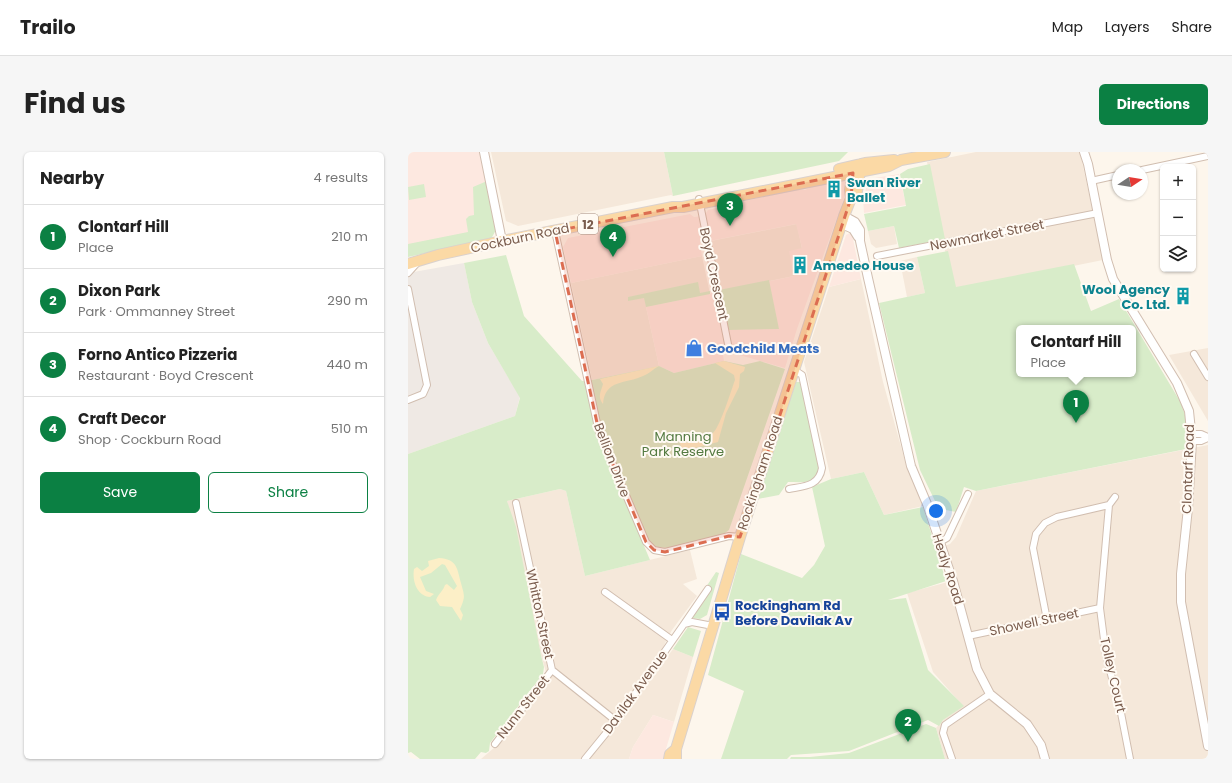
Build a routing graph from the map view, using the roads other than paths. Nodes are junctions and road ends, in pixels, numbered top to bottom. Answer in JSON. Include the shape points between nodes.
{"nodes":[{"id":1,"x":484,"y":152,"type":"edge"},
{"id":2,"x":945,"y":152,"type":"edge"},
{"id":3,"x":1084,"y":152,"type":"edge"},
{"id":4,"x":1087,"y":152,"type":"edge"},
{"id":5,"x":1208,"y":156,"type":"edge"},
{"id":6,"x":1088,"y":164,"type":"junction"},
{"id":7,"x":857,"y":169,"type":"junction"},
{"id":8,"x":1148,"y":169,"type":"edge"},
{"id":9,"x":1112,"y":176,"type":"edge"},
{"id":10,"x":1091,"y":181,"type":"junction"},
{"id":11,"x":699,"y":201,"type":"junction"},
{"id":12,"x":1098,"y":213,"type":"junction"},
{"id":13,"x":843,"y":220,"type":"junction"},
{"id":14,"x":555,"y":231,"type":"junction"},
{"id":15,"x":502,"y":241,"type":"junction"},
{"id":16,"x":438,"y":255,"type":"junction"},
{"id":17,"x":877,"y":256,"type":"dead end"},
{"id":18,"x":408,"y":259,"type":"edge"},
{"id":19,"x":418,"y":262,"type":"junction"},
{"id":20,"x":408,"y":264,"type":"edge"},
{"id":21,"x":408,"y":273,"type":"edge"},
{"id":22,"x":408,"y":289,"type":"edge"},
{"id":23,"x":729,"y":349,"type":"dead end"},
{"id":24,"x":1194,"y":354,"type":"dead end"},
{"id":25,"x":793,"y":369,"type":"junction"},
{"id":26,"x":1208,"y":377,"type":"edge"},
{"id":27,"x":408,"y":400,"type":"edge"},
{"id":28,"x":1192,"y":437,"type":"junction"},
{"id":29,"x":1208,"y":437,"type":"edge"},
{"id":30,"x":789,"y":489,"type":"dead end"},
{"id":31,"x":968,"y":494,"type":"dead end"},
{"id":32,"x":1115,"y":497,"type":"dead end"},
{"id":33,"x":516,"y":502,"type":"dead end"},
{"id":34,"x":1109,"y":505,"type":"junction"},
{"id":35,"x":740,"y":537,"type":"junction"},
{"id":36,"x":940,"y":542,"type":"junction"},
{"id":37,"x":708,"y":589,"type":"dead end"},
{"id":38,"x":605,"y":592,"type":"dead end"},
{"id":39,"x":1100,"y":608,"type":"junction"},
{"id":40,"x":1047,"y":620,"type":"junction"},
{"id":41,"x":684,"y":624,"type":"junction"},
{"id":42,"x":713,"y":626,"type":"junction"},
{"id":43,"x":968,"y":636,"type":"junction"},
{"id":44,"x":672,"y":640,"type":"junction"},
{"id":45,"x":552,"y":670,"type":"junction"},
{"id":46,"x":990,"y":694,"type":"junction"},
{"id":47,"x":616,"y":721,"type":"junction"},
{"id":48,"x":495,"y":744,"type":"dead end"},
{"id":49,"x":1208,"y":746,"type":"edge"},
{"id":50,"x":676,"y":754,"type":"edge"},
{"id":51,"x":585,"y":759,"type":"edge"},
{"id":52,"x":669,"y":759,"type":"edge"},
{"id":53,"x":952,"y":759,"type":"edge"},
{"id":54,"x":1046,"y":759,"type":"edge"},
{"id":55,"x":1130,"y":759,"type":"edge"}],
"edges":[{"from":1,"to":15,"type":"street"},
{"from":2,"to":7,"type":"main road","number":"12","via":[[902,160],[887,159]]},
{"from":3,"to":6,"type":"street","name":"Clontarf Road"},
{"from":4,"to":6,"type":"street","name":"Clontarf Road"},
{"from":5,"to":8,"type":"street"},
{"from":6,"to":10,"type":"street","name":"Clontarf Road"},
{"from":7,"to":11,"type":"main road","name":"Cockburn Road","number":"12"},
{"from":7,"to":13,"type":"main road","name":"Rockingham Road","via":[[857,191],[851,198]]},
{"from":9,"to":10,"type":"street"},
{"from":10,"to":12,"type":"street","name":"Clontarf Road"},
{"from":11,"to":14,"type":"main road","name":"Cockburn Road","number":"12","via":[[682,202]]},
{"from":11,"to":23,"type":"street","name":"Boyd Crescent"},
{"from":12,"to":17,"type":"street","name":"Newmarket Street"},
{"from":12,"to":28,"type":"street","name":"Clontarf Road","via":[[1113,279],[1177,383],[1189,411]]},
{"from":13,"to":25,"type":"main road","name":"Rockingham Road"},
{"from":13,"to":36,"type":"street","name":"Healy Road","via":[[855,222],[859,226],[860,241],[910,460]]},
{"from":14,"to":15,"type":"main road","name":"Cockburn Road","number":"12"},
{"from":14,"to":35,"type":"street","name":"Bellion Drive","via":[[599,432],[646,542],[654,550],[665,552],[729,536]]},
{"from":15,"to":16,"type":"main road","name":"Cockburn Road","number":"12"},
{"from":16,"to":18,"type":"main road","name":"Cockburn Road","number":"12"},
{"from":16,"to":19,"type":"main road","name":"Cockburn Road","number":"12"},
{"from":19,"to":20,"type":"main road","name":"Cockburn Road","number":"12"},
{"from":19,"to":21,"type":"street"},
{"from":22,"to":27,"type":"street","via":[[427,382],[423,394]]},
{"from":24,"to":26,"type":"street"},
{"from":25,"to":30,"type":"street","via":[[802,375],[822,468],[820,477],[815,482]]},
{"from":25,"to":35,"type":"main road","name":"Rockingham Road"},
{"from":28,"to":29,"type":"street","via":[[1201,441]]},
{"from":28,"to":49,"type":"street","name":"Clontarf Road","via":[[1181,568],[1181,602]]},
{"from":31,"to":36,"type":"street","via":[[947,538]]},
{"from":32,"to":34,"type":"street"},
{"from":33,"to":45,"type":"street","name":"Whitton Street"},
{"from":34,"to":39,"type":"street","name":"Tolley Court"},
{"from":34,"to":40,"type":"street","via":[[1057,517],[1045,523],[1036,534],[1033,548]]},
{"from":35,"to":42,"type":"main road","name":"Rockingham Road"},
{"from":36,"to":43,"type":"street","name":"Healy Road"},
{"from":37,"to":41,"type":"street","name":"Davilak Avenue"},
{"from":38,"to":44,"type":"street"},
{"from":39,"to":40,"type":"street","name":"Showell Street"},
{"from":39,"to":55,"type":"street","name":"Tolley Court","via":[[1106,655]]},
{"from":40,"to":43,"type":"street","name":"Showell Street"},
{"from":41,"to":42,"type":"street","via":[[692,622]]},
{"from":41,"to":44,"type":"street","name":"Davilak Avenue"},
{"from":42,"to":50,"type":"main road","name":"Rockingham Road"},
{"from":43,"to":46,"type":"street","name":"Healy Road","via":[[977,669]]},
{"from":44,"to":47,"type":"street","name":"Davilak Avenue"},
{"from":45,"to":47,"type":"street","name":"Whitton Street"},
{"from":45,"to":48,"type":"street","name":"Nunn Street"},
{"from":46,"to":53,"type":"street","via":[[945,725],[943,734]]},
{"from":46,"to":54,"type":"street","name":"Healy Road","via":[[1027,724],[1041,745]]},
{"from":47,"to":51,"type":"street","name":"Davilak Avenue"},
{"from":50,"to":52,"type":"main road","name":"Rockingham Road","via":[[670,754]]}]}
